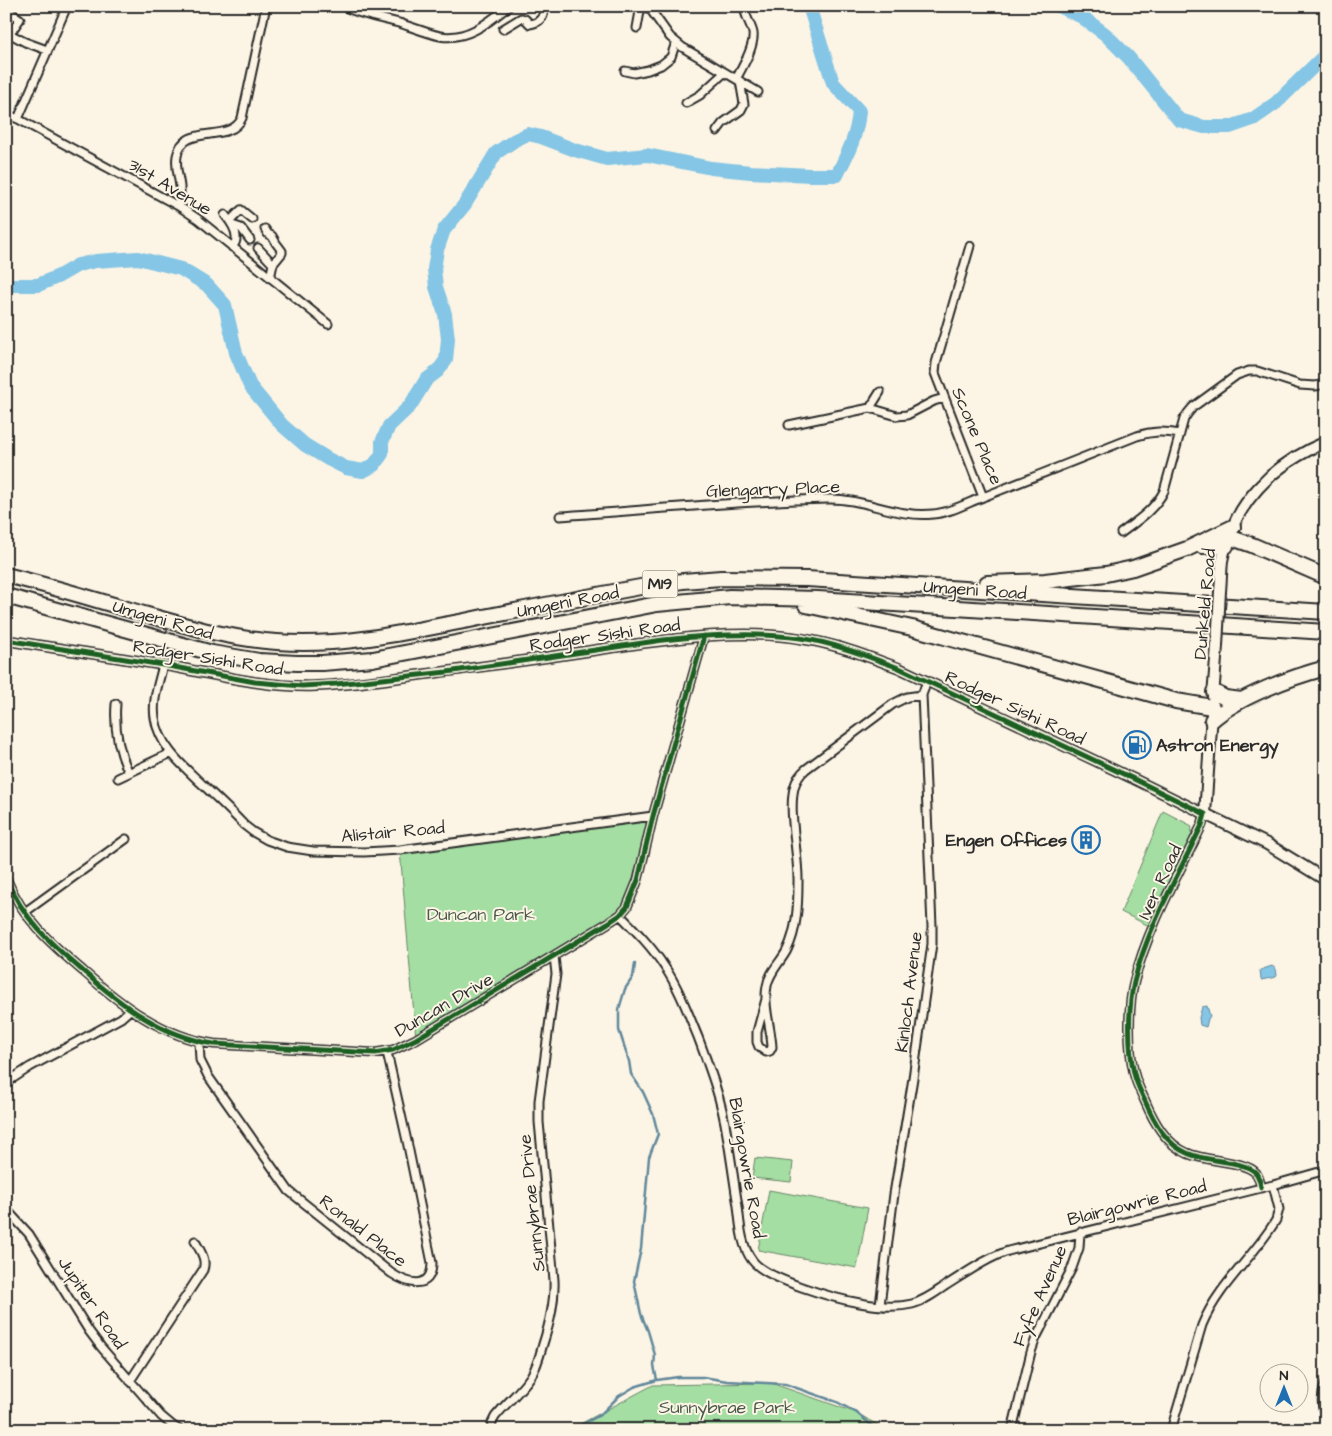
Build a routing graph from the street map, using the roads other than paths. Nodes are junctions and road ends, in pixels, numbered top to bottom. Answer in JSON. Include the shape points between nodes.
{"nodes":[{"id":1,"x":67,"y":6,"type":"edge"},
{"id":2,"x":266,"y":6,"type":"edge"},
{"id":3,"x":343,"y":6,"type":"edge"},
{"id":4,"x":509,"y":6,"type":"edge"},
{"id":5,"x":542,"y":6,"type":"edge"},
{"id":6,"x":641,"y":6,"type":"edge"},
{"id":7,"x":648,"y":6,"type":"edge"},
{"id":8,"x":744,"y":6,"type":"edge"},
{"id":9,"x":7,"y":11,"type":"edge"},
{"id":10,"x":637,"y":28,"type":"dead end"},
{"id":11,"x":503,"y":29,"type":"dead end"},
{"id":12,"x":676,"y":42,"type":"junction"},
{"id":13,"x":47,"y":50,"type":"junction"},
{"id":14,"x":625,"y":71,"type":"dead end"},
{"id":15,"x":724,"y":73,"type":"junction"},
{"id":16,"x":738,"y":80,"type":"junction"},
{"id":17,"x":758,"y":92,"type":"dead end"},
{"id":18,"x":686,"y":103,"type":"dead end"},
{"id":19,"x":6,"y":114,"type":"edge"},
{"id":20,"x":18,"y":119,"type":"junction"},
{"id":21,"x":717,"y":130,"type":"dead end"},
{"id":22,"x":180,"y":206,"type":"junction"},
{"id":23,"x":252,"y":219,"type":"dead end"},
{"id":24,"x":229,"y":220,"type":"junction"},
{"id":25,"x":265,"y":229,"type":"dead end"},
{"id":26,"x":250,"y":240,"type":"dead end"},
{"id":27,"x":970,"y":246,"type":"dead end"},
{"id":28,"x":232,"y":247,"type":"junction"},
{"id":29,"x":258,"y":248,"type":"dead end"},
{"id":30,"x":273,"y":264,"type":"junction"},
{"id":31,"x":270,"y":278,"type":"junction"},
{"id":32,"x":328,"y":324,"type":"dead end"},
{"id":33,"x":1326,"y":384,"type":"edge"},
{"id":34,"x":880,"y":392,"type":"dead end"},
{"id":35,"x":944,"y":398,"type":"junction"},
{"id":36,"x":870,"y":408,"type":"junction"},
{"id":37,"x":789,"y":425,"type":"dead end"},
{"id":38,"x":1180,"y":434,"type":"junction"},
{"id":39,"x":1326,"y":442,"type":"edge"},
{"id":40,"x":983,"y":497,"type":"junction"},
{"id":41,"x":560,"y":516,"type":"dead end"},
{"id":42,"x":1121,"y":533,"type":"dead end"},
{"id":43,"x":1229,"y":537,"type":"junction"},
{"id":44,"x":1187,"y":549,"type":"junction"},
{"id":45,"x":6,"y":568,"type":"edge"},
{"id":46,"x":6,"y":575,"type":"edge"},
{"id":47,"x":1326,"y":577,"type":"edge"},
{"id":48,"x":861,"y":582,"type":"junction"},
{"id":49,"x":59,"y":589,"type":"junction"},
{"id":50,"x":6,"y":596,"type":"edge"},
{"id":51,"x":767,"y":597,"type":"junction"},
{"id":52,"x":6,"y":602,"type":"edge"},
{"id":53,"x":1326,"y":612,"type":"edge"},
{"id":54,"x":120,"y":627,"type":"junction"},
{"id":55,"x":1326,"y":632,"type":"edge"},
{"id":56,"x":704,"y":636,"type":"junction"},
{"id":57,"x":6,"y":640,"type":"edge"},
{"id":58,"x":163,"y":665,"type":"junction"},
{"id":59,"x":1326,"y":668,"type":"edge"},
{"id":60,"x":927,"y":681,"type":"junction"},
{"id":61,"x":1214,"y":692,"type":"junction"},
{"id":62,"x":922,"y":695,"type":"junction"},
{"id":63,"x":1243,"y":700,"type":"junction"},
{"id":64,"x":116,"y":704,"type":"dead end"},
{"id":65,"x":1212,"y":714,"type":"junction"},
{"id":66,"x":171,"y":753,"type":"junction"},
{"id":67,"x":129,"y":773,"type":"junction"},
{"id":68,"x":118,"y":778,"type":"dead end"},
{"id":69,"x":1205,"y":814,"type":"junction"},
{"id":70,"x":654,"y":816,"type":"junction"},
{"id":71,"x":126,"y":839,"type":"dead end"},
{"id":72,"x":6,"y":878,"type":"edge"},
{"id":73,"x":1326,"y":880,"type":"edge"},
{"id":74,"x":25,"y":912,"type":"junction"},
{"id":75,"x":620,"y":915,"type":"junction"},
{"id":76,"x":554,"y":956,"type":"junction"},
{"id":77,"x":766,"y":999,"type":"junction"},
{"id":78,"x":131,"y":1009,"type":"junction"},
{"id":79,"x":199,"y":1042,"type":"junction"},
{"id":80,"x":387,"y":1052,"type":"junction"},
{"id":81,"x":6,"y":1083,"type":"edge"},
{"id":82,"x":1326,"y":1170,"type":"edge"},
{"id":83,"x":1273,"y":1185,"type":"junction"},
{"id":84,"x":1262,"y":1187,"type":"junction"},
{"id":85,"x":6,"y":1209,"type":"edge"},
{"id":86,"x":1080,"y":1232,"type":"junction"},
{"id":87,"x":195,"y":1241,"type":"dead end"},
{"id":88,"x":880,"y":1305,"type":"junction"},
{"id":89,"x":130,"y":1381,"type":"junction"},
{"id":90,"x":1326,"y":1382,"type":"edge"},
{"id":91,"x":1326,"y":1419,"type":"edge"},
{"id":92,"x":180,"y":1430,"type":"edge"},
{"id":93,"x":491,"y":1430,"type":"edge"},
{"id":94,"x":1012,"y":1430,"type":"edge"},
{"id":95,"x":1171,"y":1430,"type":"edge"}],
"edges":[{"from":1,"to":13,"type":"street"},
{"from":2,"to":22,"type":"street","via":[[240,122],[233,128],[190,138],[181,144],[176,166]]},
{"from":3,"to":4,"type":"street","via":[[361,14],[449,37],[476,30]]},
{"from":5,"to":11,"type":"street","via":[[544,16],[536,23],[530,24],[521,18]]},
{"from":6,"to":10,"type":"street"},
{"from":7,"to":12,"type":"street"},
{"from":8,"to":16,"type":"street","via":[[753,39]]},
{"from":9,"to":13,"type":"street","via":[[20,19],[12,34]]},
{"from":12,"to":14,"type":"street","via":[[670,57],[661,65],[634,73]]},
{"from":12,"to":15,"type":"street"},
{"from":13,"to":20,"type":"street"},
{"from":15,"to":16,"type":"street"},
{"from":15,"to":18,"type":"street","via":[[700,96]]},
{"from":16,"to":17,"type":"street"},
{"from":16,"to":21,"type":"street","via":[[744,104]]},
{"from":19,"to":20,"type":"street","name":"31st Avenue"},
{"from":20,"to":22,"type":"street","name":"31st Avenue"},
{"from":22,"to":28,"type":"street","name":"31st Avenue"},
{"from":23,"to":24,"type":"street","via":[[241,210]]},
{"from":24,"to":26,"type":"street"},
{"from":24,"to":28,"type":"street","via":[[236,238]]},
{"from":25,"to":30,"type":"street","via":[[282,251]]},
{"from":27,"to":35,"type":"street","name":"Scone Place","via":[[935,368]]},
{"from":28,"to":31,"type":"street","name":"31st Avenue"},
{"from":29,"to":30,"type":"street"},
{"from":30,"to":31,"type":"street"},
{"from":31,"to":32,"type":"street","name":"31st Avenue"},
{"from":33,"to":38,"type":"street","via":[[1307,386],[1257,371],[1242,372],[1193,407],[1184,419]]},
{"from":34,"to":36,"type":"street"},
{"from":35,"to":36,"type":"street","via":[[901,416]]},
{"from":35,"to":40,"type":"street","name":"Scone Place"},
{"from":36,"to":37,"type":"street"},
{"from":38,"to":40,"type":"street","name":"Scone Place","via":[[1154,431],[1137,436]]},
{"from":38,"to":42,"type":"street","via":[[1159,501]]},
{"from":39,"to":43,"type":"main road","name":"Dunkeld Road","via":[[1291,459],[1268,477],[1249,500]]},
{"from":40,"to":41,"type":"street","name":"Glengarry Place","via":[[943,512],[923,515],[831,499]]},
{"from":43,"to":44,"type":"highway"},
{"from":43,"to":44,"type":"highway","via":[[1211,545]]},
{"from":43,"to":47,"type":"highway"},
{"from":43,"to":61,"type":"main road","name":"Dunkeld Road","bridge":true,"via":[[1222,563]]},
{"from":44,"to":48,"type":"highway","via":[[1133,568],[1045,581]]},
{"from":45,"to":49,"type":"highway"},
{"from":46,"to":49,"type":"highway","name":"Umgeni Road","number":"M19"},
{"from":48,"to":49,"type":"highway","name":"Umgeni Road","number":"M19","via":[[765,578],[683,581],[374,638],[302,644],[218,633]]},
{"from":48,"to":53,"type":"highway","name":"Umgeni Road","number":"M19"},
{"from":50,"to":54,"type":"highway","name":"Umgeni Road","number":"M19"},
{"from":51,"to":54,"type":"highway","name":"Umgeni Road","number":"M19","via":[[657,604],[373,659],[322,663],[281,663],[233,657]]},
{"from":51,"to":55,"type":"highway","name":"Umgeni Road","number":"M19"},
{"from":51,"to":65,"type":"highway","via":[[912,628],[1176,701]]},
{"from":52,"to":54,"type":"highway"},
{"from":56,"to":58,"type":"street","name":"Rodger Sishi Road","via":[[447,672],[316,686],[254,682]]},
{"from":56,"to":60,"type":"street","name":"Rodger Sishi Road","via":[[802,638],[862,654]]},
{"from":56,"to":70,"type":"street","name":"Duncan Drive"},
{"from":57,"to":58,"type":"street","name":"Rodger Sishi Road"},
{"from":58,"to":66,"type":"street","name":"Alistair Road","via":[[155,700],[155,717]]},
{"from":59,"to":63,"type":"highway"},
{"from":60,"to":62,"type":"street","name":"Kinloch Avenue"},
{"from":60,"to":69,"type":"street","name":"Rodger Sishi Road"},
{"from":61,"to":63,"type":"highway","via":[[1226,698]]},
{"from":61,"to":65,"type":"main road","name":"Dunkeld Road"},
{"from":62,"to":77,"type":"street","via":[[907,697],[893,704],[798,778],[792,802],[798,872],[796,919],[787,950],[768,981]]},
{"from":62,"to":88,"type":"street","name":"Kinloch Avenue","via":[[932,944]]},
{"from":63,"to":65,"type":"highway"},
{"from":64,"to":67,"type":"street","via":[[117,742]]},
{"from":65,"to":69,"type":"main road","name":"Dunkeld Road"},
{"from":66,"to":67,"type":"street"},
{"from":66,"to":70,"type":"street","name":"Alistair Road","via":[[253,832],[266,840],[299,850],[380,852]]},
{"from":67,"to":68,"type":"street"},
{"from":69,"to":73,"type":"main road","name":"Rodger Sishi Road","via":[[1267,844]]},
{"from":69,"to":84,"type":"street","name":"Iver Road","via":[[1138,966],[1131,1001],[1134,1074],[1148,1110],[1173,1144],[1192,1156],[1249,1168],[1257,1174]]},
{"from":70,"to":75,"type":"street","name":"Duncan Drive","via":[[634,894]]},
{"from":71,"to":74,"type":"street"},
{"from":72,"to":74,"type":"street","name":"Duncan Drive"},
{"from":74,"to":78,"type":"street","name":"Duncan Drive","via":[[50,943]]},
{"from":75,"to":76,"type":"street","name":"Duncan Drive"},
{"from":75,"to":88,"type":"street","name":"Blairgowrie Road","via":[[655,953],[670,975],[708,1064],[724,1116],[741,1229],[752,1261],[775,1277],[850,1301]]},
{"from":76,"to":80,"type":"street","name":"Duncan Drive","via":[[401,1048]]},
{"from":76,"to":93,"type":"street","name":"Sunnybrae Drive","via":[[556,974],[538,1101],[555,1293],[534,1371],[495,1417]]},
{"from":77,"to":77,"type":"street","via":[[757,1032],[758,1047],[766,1052],[772,1044]]},
{"from":78,"to":79,"type":"street","name":"Duncan Drive","via":[[170,1032]]},
{"from":78,"to":81,"type":"street","via":[[121,1018]]},
{"from":79,"to":80,"type":"street","name":"Duncan Drive"},
{"from":79,"to":80,"type":"street","name":"Ronald Place","via":[[200,1060],[208,1076],[289,1191],[391,1273],[414,1283],[429,1277],[432,1264]]},
{"from":82,"to":83,"type":"street"},
{"from":83,"to":84,"type":"street","name":"Blairgowrie Road"},
{"from":83,"to":95,"type":"street","via":[[1278,1209],[1276,1220],[1208,1310]]},
{"from":84,"to":86,"type":"street","name":"Blairgowrie Road"},
{"from":85,"to":89,"type":"street","name":"Jupiter Road","via":[[29,1234],[89,1331]]},
{"from":86,"to":88,"type":"street","name":"Blairgowrie Road","via":[[998,1255],[918,1302]]},
{"from":86,"to":94,"type":"street","name":"Fyfe Avenue","via":[[1074,1263],[1031,1352]]},
{"from":87,"to":89,"type":"street","via":[[204,1259],[203,1270]]},
{"from":89,"to":92,"type":"street","name":"Jupiter Road","via":[[161,1416]]},
{"from":90,"to":91,"type":"street","via":[[1322,1394]]}]}
